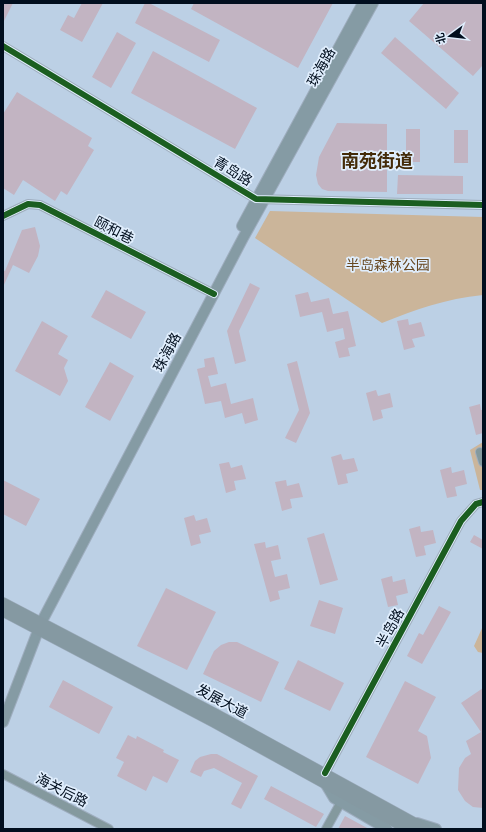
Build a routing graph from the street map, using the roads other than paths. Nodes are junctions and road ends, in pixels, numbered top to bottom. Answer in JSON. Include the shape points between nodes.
{"nodes":[{"id":1,"x":363,"y":3,"type":"edge"},
{"id":2,"x":373,"y":3,"type":"edge"},
{"id":3,"x":3,"y":46,"type":"edge"},
{"id":4,"x":260,"y":199,"type":"junction"},
{"id":5,"x":483,"y":205,"type":"edge"},
{"id":6,"x":3,"y":216,"type":"edge"},
{"id":7,"x":211,"y":293,"type":"junction"},
{"id":8,"x":480,"y":452,"type":"dead end"},
{"id":9,"x":483,"y":462,"type":"edge"},
{"id":10,"x":483,"y":502,"type":"edge"},
{"id":11,"x":3,"y":602,"type":"edge"},
{"id":12,"x":3,"y":612,"type":"edge"},
{"id":13,"x":38,"y":625,"type":"junction"},
{"id":14,"x":3,"y":712,"type":"edge"},
{"id":15,"x":3,"y":722,"type":"edge"},
{"id":16,"x":3,"y":774,"type":"edge"},
{"id":17,"x":325,"y":778,"type":"junction"},
{"id":18,"x":341,"y":802,"type":"junction"},
{"id":19,"x":410,"y":825,"type":"edge"},
{"id":20,"x":109,"y":829,"type":"edge"},
{"id":21,"x":326,"y":829,"type":"edge"},
{"id":22,"x":387,"y":829,"type":"edge"},
{"id":23,"x":424,"y":829,"type":"edge"},
{"id":24,"x":436,"y":829,"type":"edge"}],
"edges":[{"from":1,"to":4,"type":"main road","name":"珠海路"},
{"from":2,"to":4,"type":"main road","name":"珠海路"},
{"from":3,"to":4,"type":"street","name":"青岛路"},
{"from":4,"to":5,"type":"street","name":"青岛路"},
{"from":4,"to":7,"type":"main road","name":"珠海路"},
{"from":6,"to":7,"type":"street","name":"颐和巷","via":[[28,204],[40,205]]},
{"from":7,"to":13,"type":"main road","name":"珠海路"},
{"from":8,"to":9,"type":"street"},
{"from":10,"to":17,"type":"street","name":"半岛路","via":[[476,504],[461,521]]},
{"from":11,"to":13,"type":"highway","name":"发展大道"},
{"from":12,"to":13,"type":"highway","name":"发展大道"},
{"from":13,"to":14,"type":"main road","name":"珠海路"},
{"from":13,"to":15,"type":"main road","name":"珠海路"},
{"from":13,"to":17,"type":"highway","name":"发展大道"},
{"from":16,"to":20,"type":"street","name":"海关后路"},
{"from":17,"to":18,"type":"main road","via":[[334,798]]},
{"from":17,"to":19,"type":"highway","name":"发展大道"},
{"from":18,"to":21,"type":"street"},
{"from":18,"to":22,"type":"main road"},
{"from":19,"to":23,"type":"highway","name":"发展大道"},
{"from":19,"to":24,"type":"main road"}]}
